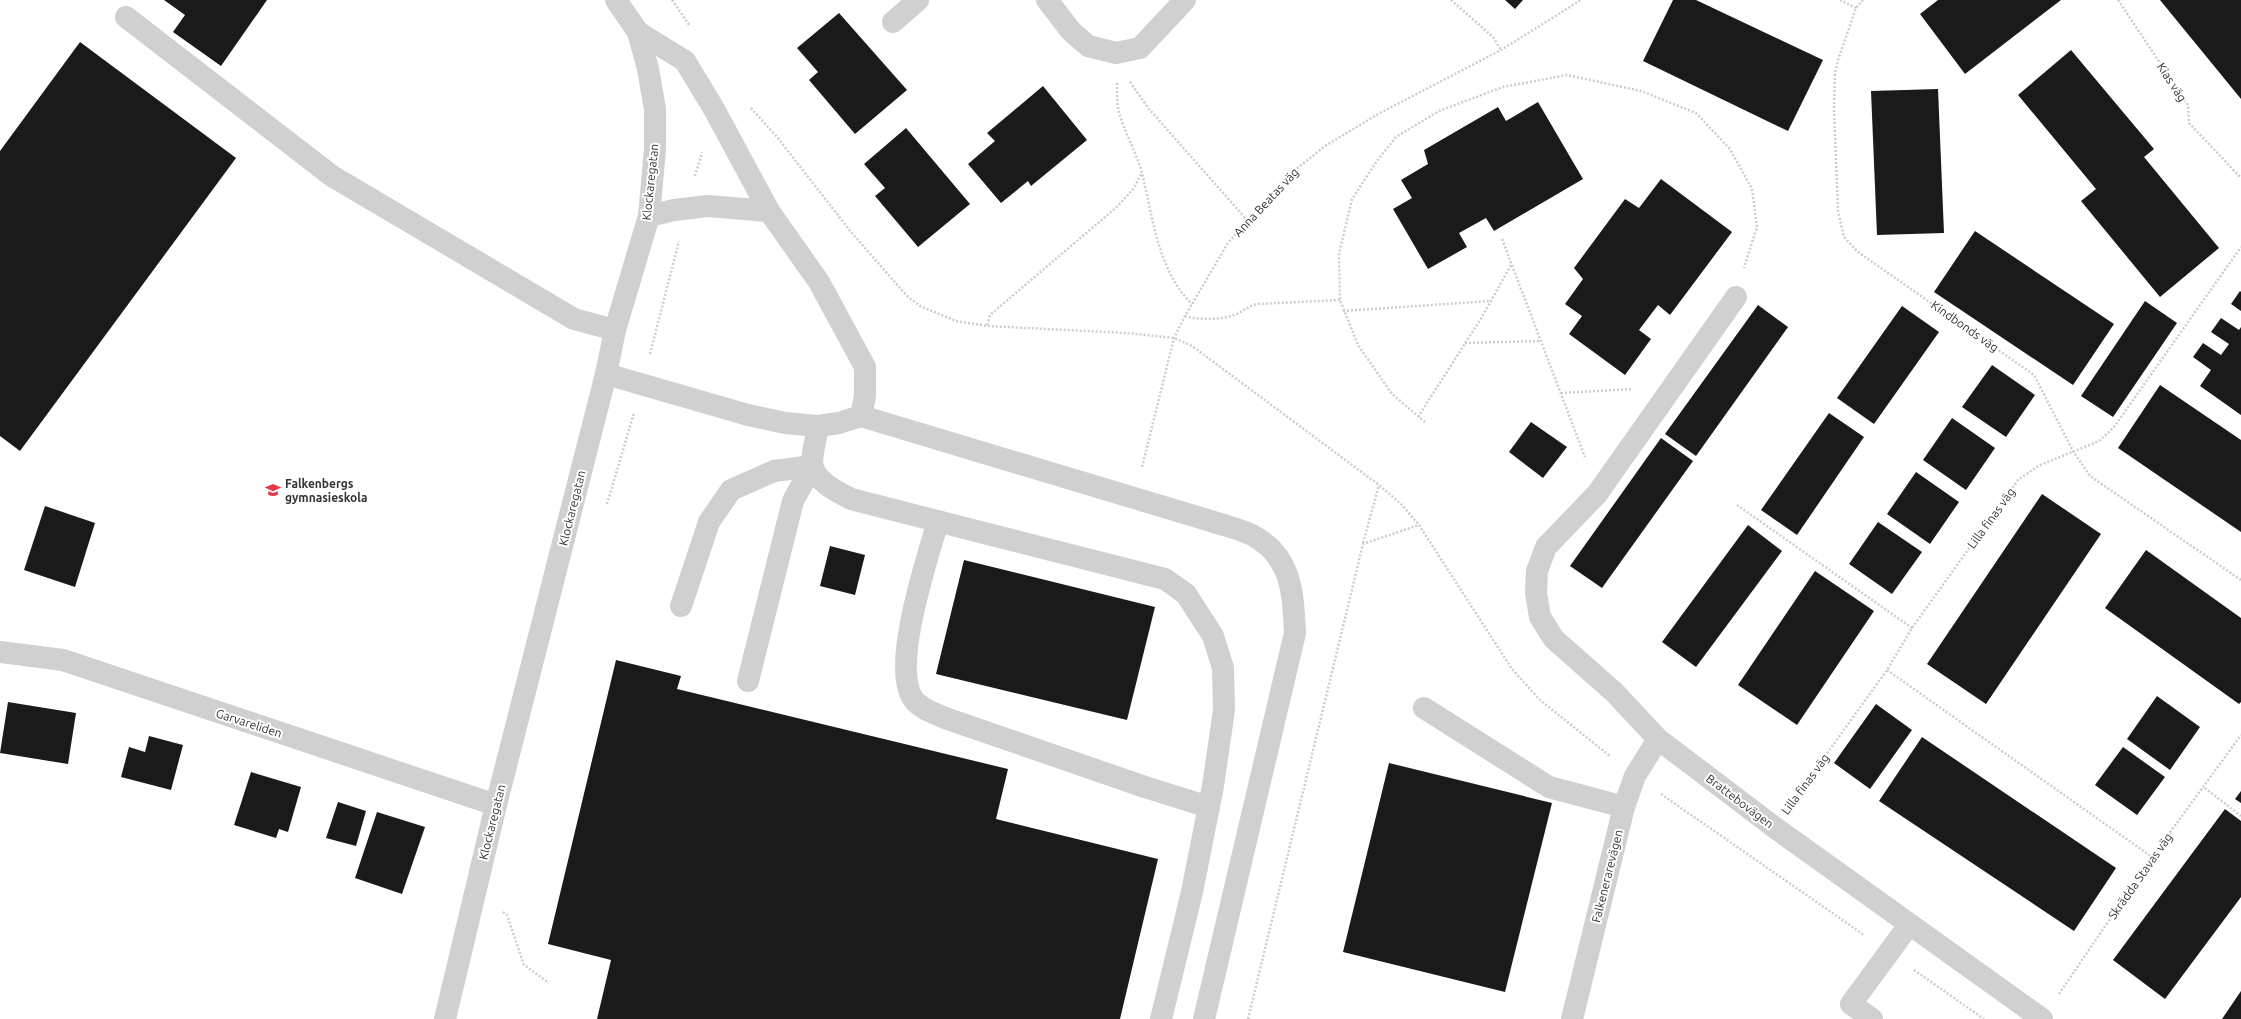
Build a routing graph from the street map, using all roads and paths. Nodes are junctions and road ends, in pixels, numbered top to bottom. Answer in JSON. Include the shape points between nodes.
{"nodes":[{"id":1,"x":616,"y":0,"type":"edge"},
{"id":2,"x":672,"y":0,"type":"edge"},
{"id":3,"x":918,"y":0,"type":"edge"},
{"id":4,"x":1047,"y":0,"type":"edge"},
{"id":5,"x":1185,"y":0,"type":"edge"},
{"id":6,"x":1452,"y":0,"type":"edge"},
{"id":7,"x":1581,"y":0,"type":"edge"},
{"id":8,"x":1840,"y":0,"type":"edge"},
{"id":9,"x":1864,"y":0,"type":"edge"},
{"id":10,"x":2118,"y":0,"type":"edge"},
{"id":11,"x":1856,"y":8,"type":"junction"},
{"id":12,"x":126,"y":17,"type":"dead end"},
{"id":13,"x":894,"y":22,"type":"dead end"},
{"id":14,"x":638,"y":32,"type":"junction"},
{"id":15,"x":694,"y":32,"type":"dead end"},
{"id":16,"x":1501,"y":50,"type":"junction"},
{"id":17,"x":1116,"y":53,"type":"junction"},
{"id":18,"x":714,"y":109,"type":"junction"},
{"id":19,"x":1142,"y":173,"type":"junction"},
{"id":20,"x":2241,"y":178,"type":"edge"},
{"id":21,"x":687,"y":208,"type":"junction"},
{"id":22,"x":769,"y":211,"type":"junction"},
{"id":23,"x":649,"y":216,"type":"junction"},
{"id":24,"x":1247,"y":220,"type":"junction"},
{"id":25,"x":1502,"y":239,"type":"dead end"},
{"id":26,"x":2241,"y":247,"type":"edge"},
{"id":27,"x":1511,"y":264,"type":"junction"},
{"id":28,"x":1736,"y":297,"type":"joint"},
{"id":29,"x":1340,"y":300,"type":"junction"},
{"id":30,"x":1490,"y":301,"type":"junction"},
{"id":31,"x":1192,"y":304,"type":"junction"},
{"id":32,"x":1344,"y":310,"type":"junction"},
{"id":33,"x":1185,"y":316,"type":"junction"},
{"id":34,"x":987,"y":326,"type":"junction"},
{"id":35,"x":615,"y":330,"type":"junction"},
{"id":36,"x":1174,"y":338,"type":"junction"},
{"id":37,"x":1541,"y":341,"type":"junction"},
{"id":38,"x":1464,"y":343,"type":"junction"},
{"id":39,"x":606,"y":374,"type":"junction"},
{"id":40,"x":642,"y":384,"type":"junction"},
{"id":41,"x":1674,"y":387,"type":"junction"},
{"id":42,"x":1561,"y":393,"type":"junction"},
{"id":43,"x":861,"y":416,"type":"junction"},
{"id":44,"x":1418,"y":417,"type":"junction"},
{"id":45,"x":1425,"y":422,"type":"dead end"},
{"id":46,"x":818,"y":426,"type":"junction"},
{"id":47,"x":2073,"y":451,"type":"junction"},
{"id":48,"x":812,"y":466,"type":"junction"},
{"id":49,"x":1379,"y":485,"type":"junction"},
{"id":50,"x":1597,"y":494,"type":"junction"},
{"id":51,"x":1134,"y":498,"type":"junction"},
{"id":52,"x":1737,"y":505,"type":"dead end"},
{"id":53,"x":605,"y":511,"type":"dead end"},
{"id":54,"x":938,"y":521,"type":"junction"},
{"id":55,"x":1419,"y":525,"type":"junction"},
{"id":56,"x":1363,"y":544,"type":"junction"},
{"id":57,"x":2241,"y":580,"type":"edge"},
{"id":58,"x":681,"y":606,"type":"dead end"},
{"id":59,"x":1912,"y":628,"type":"junction"},
{"id":60,"x":0,"y":652,"type":"edge"},
{"id":61,"x":1887,"y":670,"type":"junction"},
{"id":62,"x":748,"y":681,"type":"dead end"},
{"id":63,"x":1424,"y":708,"type":"dead end"},
{"id":64,"x":2241,"y":736,"type":"edge"},
{"id":65,"x":1658,"y":739,"type":"junction"},
{"id":66,"x":1635,"y":776,"type":"junction"},
{"id":67,"x":2205,"y":788,"type":"junction"},
{"id":68,"x":496,"y":805,"type":"junction"},
{"id":69,"x":1209,"y":806,"type":"junction"},
{"id":70,"x":1624,"y":807,"type":"junction"},
{"id":71,"x":2241,"y":816,"type":"edge"},
{"id":72,"x":1774,"y":827,"type":"junction"},
{"id":73,"x":2152,"y":857,"type":"junction"},
{"id":74,"x":504,"y":904,"type":"dead end"},
{"id":75,"x":502,"y":912,"type":"junction"},
{"id":76,"x":501,"y":919,"type":"dead end"},
{"id":77,"x":1910,"y":925,"type":"junction"},
{"id":78,"x":1889,"y":952,"type":"junction"},
{"id":79,"x":549,"y":984,"type":"dead end"},
{"id":80,"x":445,"y":1019,"type":"edge"},
{"id":81,"x":1161,"y":1019,"type":"edge"},
{"id":82,"x":1204,"y":1019,"type":"edge"},
{"id":83,"x":1248,"y":1019,"type":"edge"},
{"id":84,"x":1572,"y":1019,"type":"edge"},
{"id":85,"x":1872,"y":1019,"type":"edge"},
{"id":86,"x":1984,"y":1019,"type":"edge"},
{"id":87,"x":2041,"y":1019,"type":"edge"}],
"edges":[{"from":1,"to":14,"type":"street","name":"Klockaregatan"},
{"from":2,"to":15,"type":"path"},
{"from":3,"to":13,"type":"street"},
{"from":4,"to":17,"type":"street","via":[[1071,31],[1088,46]]},
{"from":5,"to":17,"type":"street","via":[[1140,48]]},
{"from":6,"to":16,"type":"path","via":[[1493,37]]},
{"from":7,"to":16,"type":"path","name":"Anna Beatas väg"},
{"from":8,"to":11,"type":"path"},
{"from":9,"to":11,"type":"path","name":"Kindbonds väg"},
{"from":10,"to":20,"type":"path","name":"Kias väg","via":[[2188,105],[2189,122]]},
{"from":11,"to":47,"type":"path","name":"Kindbonds väg","via":[[1835,73],[1838,211],[1844,237],[1858,252],[2034,375]]},
{"from":12,"to":35,"type":"street","via":[[332,176],[574,319]]},
{"from":14,"to":18,"type":"street","via":[[685,61]]},
{"from":14,"to":23,"type":"street","name":"Klockaregatan","via":[[655,109],[655,149]]},
{"from":16,"to":24,"type":"path","name":"Anna Beatas väg","via":[[1380,113],[1325,146],[1285,178]]},
{"from":17,"to":19,"type":"path","via":[[1118,108]]},
{"from":17,"to":24,"type":"path","via":[[1126,77],[1149,109]]},
{"from":18,"to":21,"type":"path"},
{"from":18,"to":22,"type":"street"},
{"from":18,"to":34,"type":"path","via":[[735,91],[907,296],[920,306],[956,321]]},
{"from":19,"to":31,"type":"path","via":[[1156,236],[1176,285]]},
{"from":19,"to":34,"type":"path","via":[[1134,188],[1118,206],[990,315]]},
{"from":21,"to":22,"type":"street","via":[[708,206]]},
{"from":21,"to":23,"type":"street"},
{"from":21,"to":40,"type":"path"},
{"from":22,"to":43,"type":"street","via":[[819,282],[865,367],[865,396]]},
{"from":23,"to":35,"type":"street","name":"Klockaregatan"},
{"from":24,"to":31,"type":"path","name":"Anna Beatas väg","via":[[1228,243]]},
{"from":25,"to":27,"type":"path"},
{"from":26,"to":47,"type":"path","name":"Lilla finas väg","via":[[2114,427],[2099,441]]},
{"from":27,"to":30,"type":"path"},
{"from":27,"to":37,"type":"path"},
{"from":28,"to":29,"type":"path","via":[[1757,227],[1752,189],[1730,149],[1696,113],[1641,91],[1567,75],[1503,87],[1438,111],[1396,137],[1352,198],[1339,254]]},
{"from":28,"to":41,"type":"street","name":"Brattebovägen"},
{"from":29,"to":32,"type":"path"},
{"from":29,"to":33,"type":"path","via":[[1257,304],[1233,316],[1196,319]]},
{"from":30,"to":32,"type":"path"},
{"from":30,"to":38,"type":"path"},
{"from":31,"to":33,"type":"path","name":"Anna Beatas väg"},
{"from":32,"to":44,"type":"path","via":[[1358,344],[1392,394]]},
{"from":33,"to":36,"type":"path","name":"Anna Beatas väg"},
{"from":34,"to":36,"type":"path"},
{"from":35,"to":39,"type":"street","name":"Klockaregatan"},
{"from":36,"to":49,"type":"path","via":[[1192,346]]},
{"from":36,"to":51,"type":"path","name":"Anna Beatas väg"},
{"from":37,"to":38,"type":"path"},
{"from":37,"to":42,"type":"path"},
{"from":38,"to":44,"type":"path"},
{"from":39,"to":40,"type":"street"},
{"from":39,"to":68,"type":"street","name":"Klockaregatan"},
{"from":40,"to":46,"type":"street","via":[[748,415],[785,423]]},
{"from":40,"to":53,"type":"path"},
{"from":41,"to":42,"type":"path"},
{"from":41,"to":50,"type":"street","name":"Brattebovägen"},
{"from":42,"to":50,"type":"path"},
{"from":43,"to":46,"type":"street"},
{"from":43,"to":51,"type":"street"},
{"from":44,"to":45,"type":"path"},
{"from":46,"to":48,"type":"street"},
{"from":47,"to":57,"type":"path","name":"Kindbonds väg","via":[[2090,476]]},
{"from":47,"to":59,"type":"path","name":"Lilla finas väg","via":[[2038,466],[2018,480]]},
{"from":48,"to":54,"type":"street","via":[[818,477],[851,499]]},
{"from":48,"to":58,"type":"street","via":[[774,471],[731,490],[709,522]]},
{"from":48,"to":62,"type":"street","via":[[793,501]]},
{"from":49,"to":55,"type":"path","via":[[1401,504]]},
{"from":49,"to":56,"type":"path"},
{"from":50,"to":65,"type":"street","name":"Brattebovägen","via":[[1546,547],[1537,571],[1536,593],[1540,617],[1554,639],[1614,692]]},
{"from":51,"to":82,"type":"street","via":[[1251,535],[1271,548],[1285,567],[1293,596],[1294,640]]},
{"from":52,"to":59,"type":"path"},
{"from":54,"to":69,"type":"street","via":[[1165,579],[1186,594],[1213,636],[1223,668],[1224,710]]},
{"from":54,"to":69,"type":"street","via":[[914,612],[906,657],[906,684],[913,699],[924,708],[945,718],[1145,787]]},
{"from":55,"to":56,"type":"path"},
{"from":55,"to":66,"type":"path","via":[[1512,669],[1540,700]]},
{"from":56,"to":83,"type":"path"},
{"from":59,"to":61,"type":"path","name":"Lilla finas väg"},
{"from":60,"to":68,"type":"street","name":"Garvareliden","via":[[63,660]]},
{"from":61,"to":72,"type":"path","name":"Lilla finas väg"},
{"from":61,"to":73,"type":"path"},
{"from":63,"to":70,"type":"street","via":[[1549,787]]},
{"from":64,"to":67,"type":"path","name":"Skrädda Stavas väg"},
{"from":65,"to":66,"type":"street","name":"Falkenerarevägen"},
{"from":65,"to":72,"type":"street","name":"Brattebovägen"},
{"from":66,"to":70,"type":"street","name":"Falkenerarevägen"},
{"from":66,"to":78,"type":"path"},
{"from":67,"to":71,"type":"path"},
{"from":67,"to":73,"type":"path","name":"Skrädda Stavas väg"},
{"from":68,"to":80,"type":"street","name":"Klockaregatan"},
{"from":69,"to":81,"type":"street","via":[[1192,892]]},
{"from":70,"to":84,"type":"street","name":"Falkenerarevägen"},
{"from":72,"to":77,"type":"street","name":"Brattebovägen"},
{"from":73,"to":87,"type":"path","name":"Skrädda Stavas väg"},
{"from":74,"to":75,"type":"path"},
{"from":75,"to":76,"type":"path"},
{"from":75,"to":79,"type":"path","via":[[508,915],[524,965]]},
{"from":77,"to":78,"type":"street"},
{"from":77,"to":87,"type":"street","name":"Brattebovägen"},
{"from":78,"to":85,"type":"street","via":[[1851,1004]]},
{"from":78,"to":86,"type":"path"}]}
